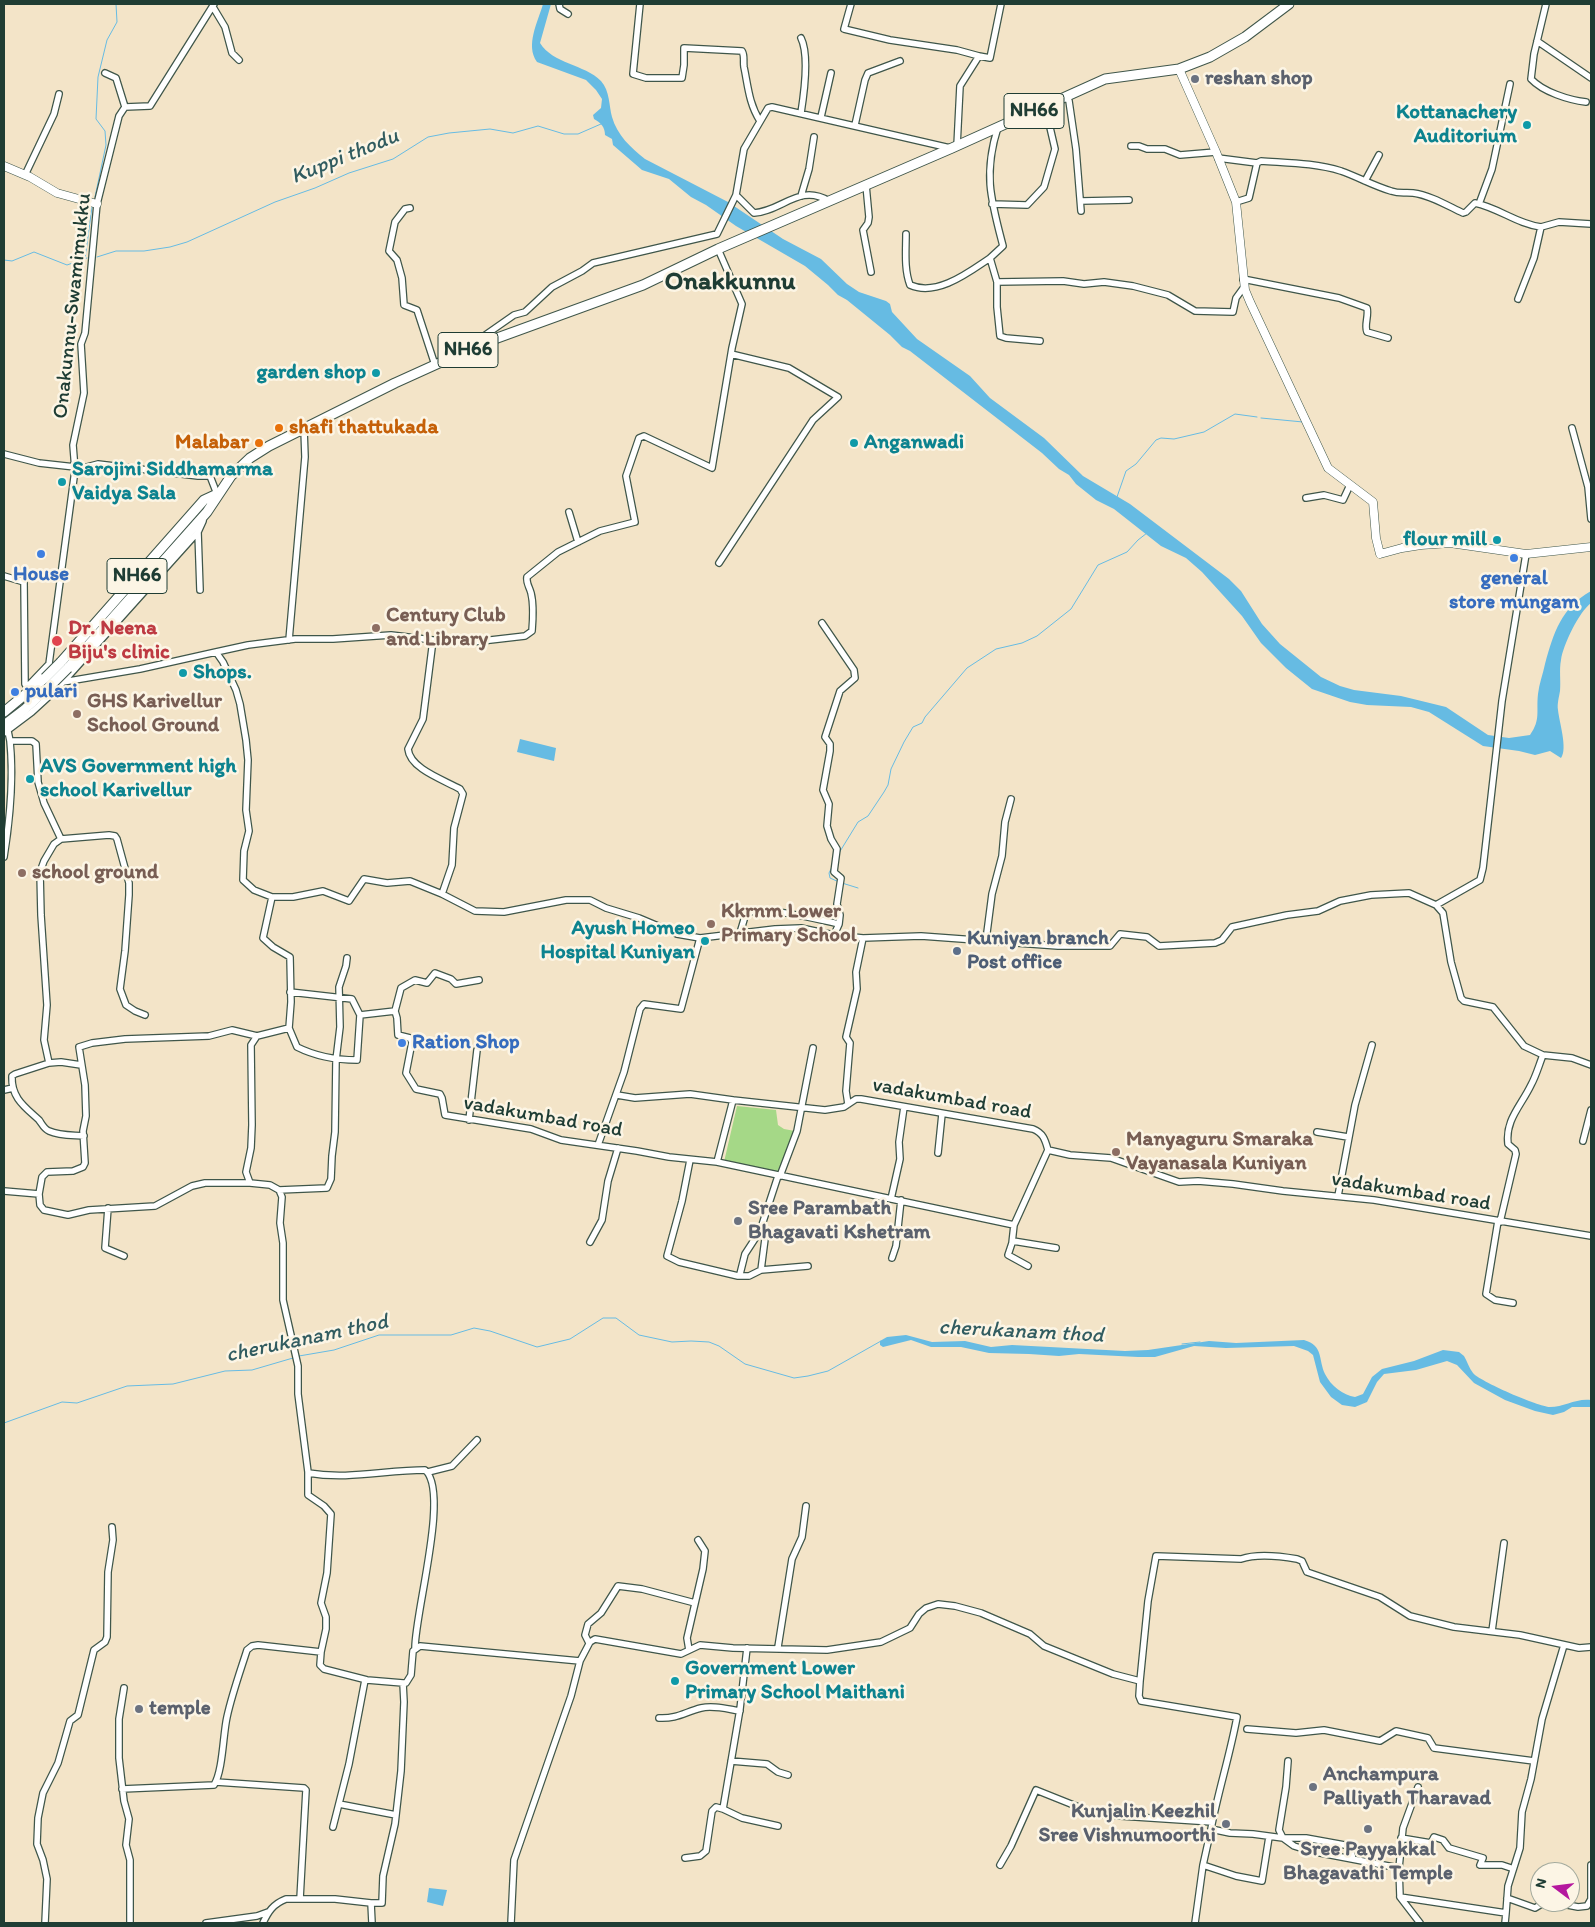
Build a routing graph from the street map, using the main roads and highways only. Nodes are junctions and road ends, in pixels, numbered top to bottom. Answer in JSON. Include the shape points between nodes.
{"nodes":[{"id":1,"x":1289,"y":4,"type":"edge"},
{"id":2,"x":1179,"y":69,"type":"junction"},
{"id":3,"x":4,"y":166,"type":"edge"},
{"id":4,"x":97,"y":204,"type":"road end"},
{"id":5,"x":217,"y":494,"type":"junction"},
{"id":6,"x":1591,"y":547,"type":"edge"},
{"id":7,"x":64,"y":665,"type":"junction"},
{"id":8,"x":48,"y":682,"type":"junction"},
{"id":9,"x":4,"y":712,"type":"edge"},
{"id":10,"x":5,"y":730,"type":"edge"}],
"edges":[{"from":1,"to":2,"type":"highway","number":"NH66","via":[[1245,37],[1210,57]]},
{"from":2,"to":5,"type":"highway","number":"NH66","via":[[1106,79],[643,285],[459,354],[269,446],[250,458]]},
{"from":2,"to":6,"type":"main road","via":[[1236,202],[1244,287],[1250,302],[1328,468],[1373,502],[1380,554],[1421,544],[1450,543],[1526,554]]},
{"from":3,"to":4,"type":"main road","via":[[57,193]]},
{"from":5,"to":7,"type":"highway","number":"NH66","via":[[206,512]]},
{"from":5,"to":7,"type":"highway","number":"NH66","via":[[204,500]]},
{"from":7,"to":8,"type":"highway","number":"NH66","bridge":true},
{"from":8,"to":9,"type":"highway","number":"NH66"},
{"from":8,"to":10,"type":"highway","number":"NH66"}]}
